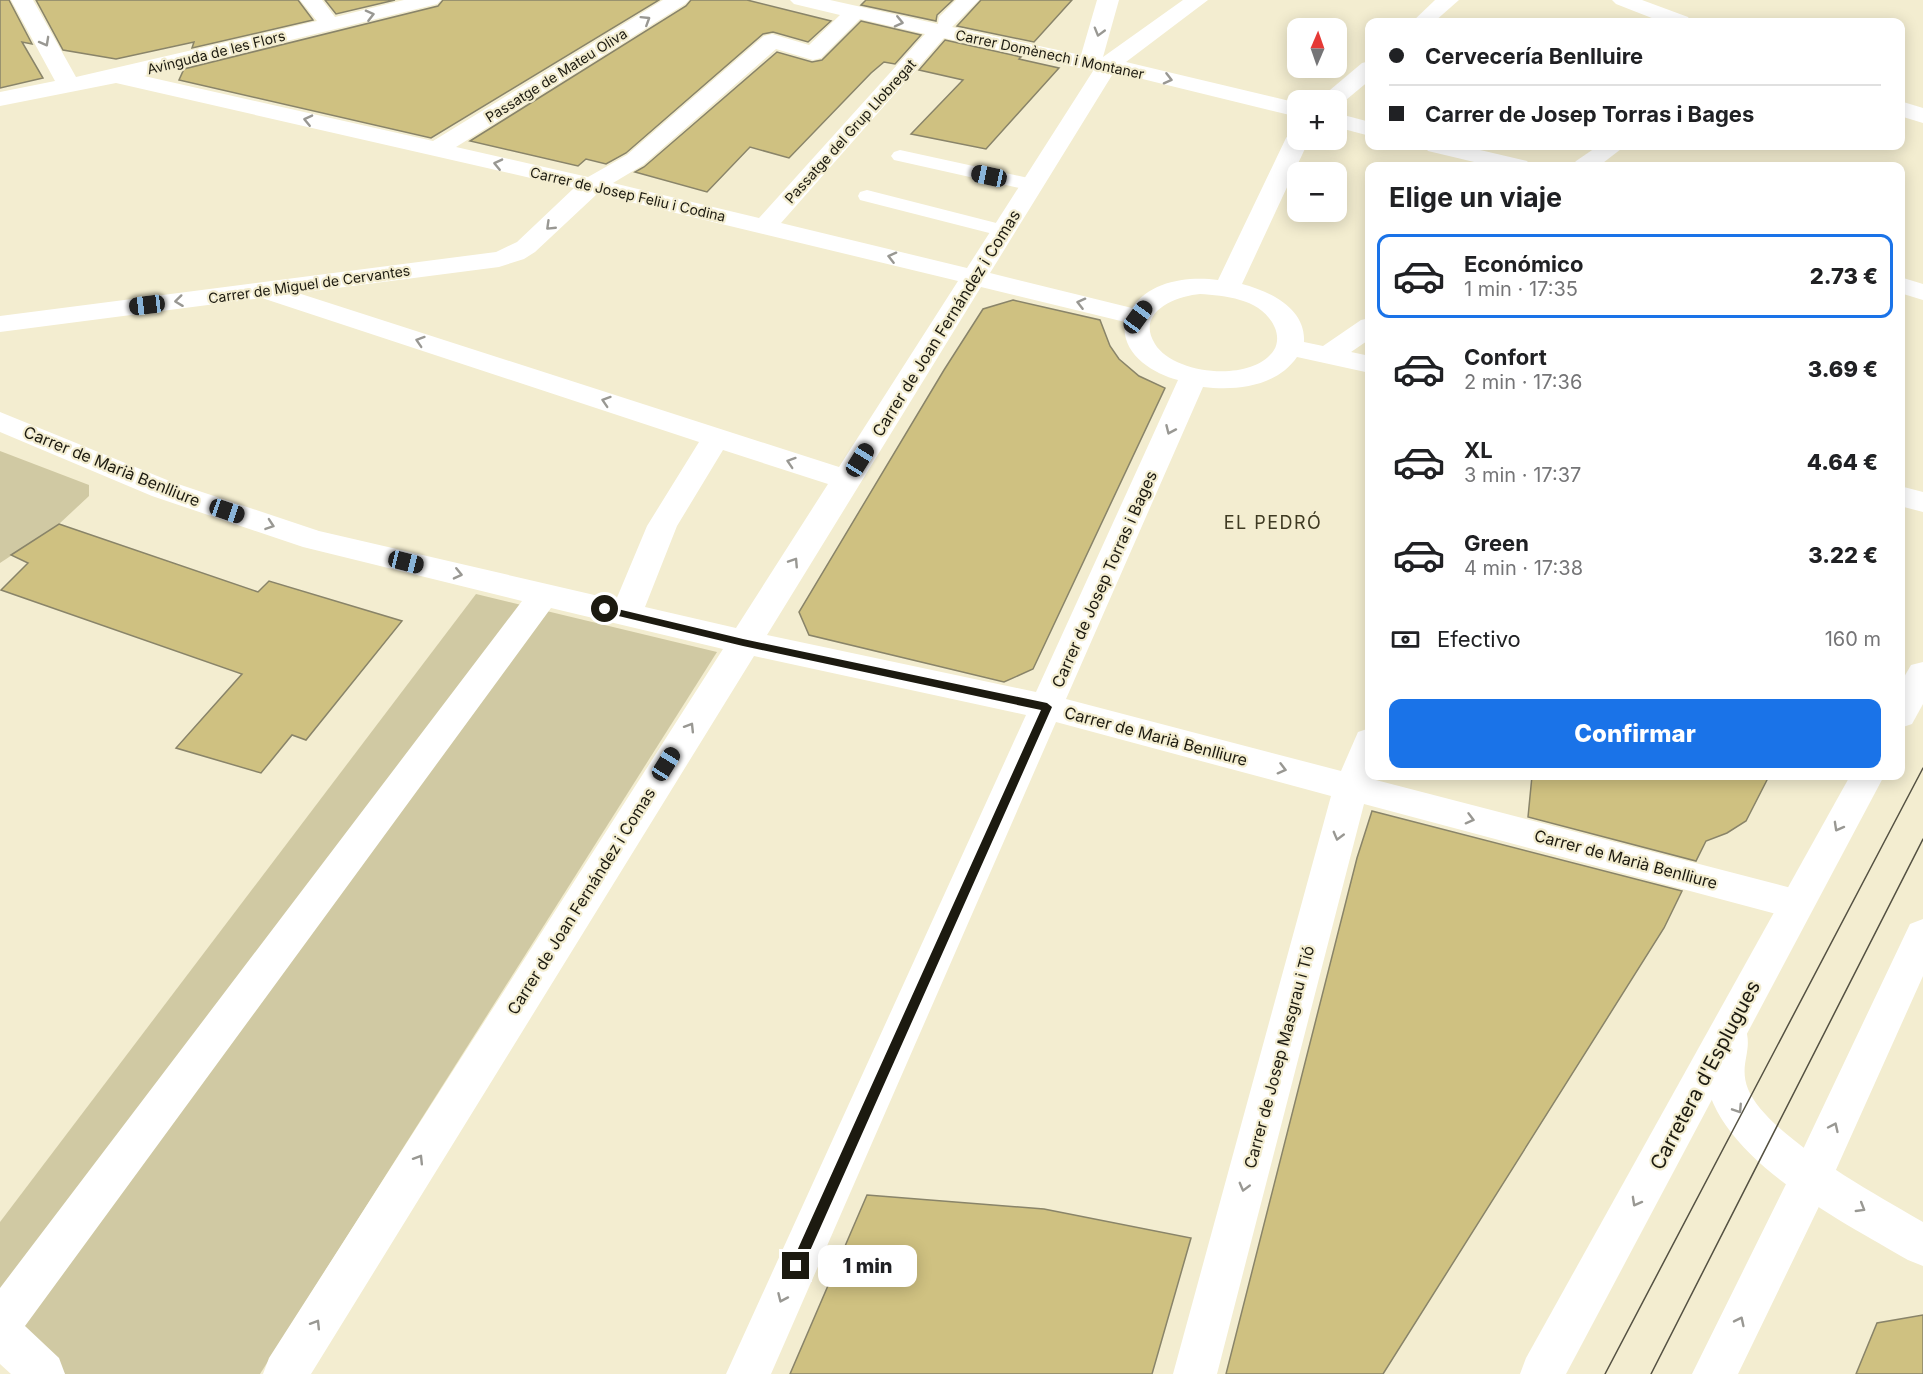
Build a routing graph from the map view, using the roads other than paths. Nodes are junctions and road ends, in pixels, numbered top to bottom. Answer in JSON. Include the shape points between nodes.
{"nodes":[{"id":1,"x":22,"y":0,"type":"edge"},
{"id":2,"x":311,"y":0,"type":"edge"},
{"id":3,"x":430,"y":0,"type":"edge"},
{"id":4,"x":678,"y":0,"type":"edge"},
{"id":5,"x":801,"y":0,"type":"edge"},
{"id":6,"x":968,"y":0,"type":"edge"},
{"id":7,"x":1108,"y":0,"type":"edge"},
{"id":8,"x":1197,"y":0,"type":"edge"},
{"id":9,"x":1449,"y":0,"type":"edge"},
{"id":10,"x":1623,"y":0,"type":"edge"},
{"id":11,"x":855,"y":12,"type":"junction"},
{"id":12,"x":1427,"y":18,"type":"edge"},
{"id":13,"x":1670,"y":18,"type":"edge"},
{"id":14,"x":330,"y":24,"type":"junction"},
{"id":15,"x":1099,"y":64,"type":"junction"},
{"id":16,"x":1365,"y":72,"type":"edge"},
{"id":17,"x":116,"y":76,"type":"junction"},
{"id":18,"x":68,"y":84,"type":"junction"},
{"id":19,"x":1344,"y":90,"type":"edge"},
{"id":20,"x":0,"y":99,"type":"edge"},
{"id":21,"x":1287,"y":107,"type":"edge"},
{"id":22,"x":1347,"y":123,"type":"edge"},
{"id":23,"x":1365,"y":128,"type":"edge"},
{"id":24,"x":435,"y":150,"type":"junction"},
{"id":25,"x":1292,"y":150,"type":"edge"},
{"id":26,"x":1453,"y":150,"type":"edge"},
{"id":27,"x":1607,"y":150,"type":"edge"},
{"id":28,"x":900,"y":156,"type":"dead end"},
{"id":29,"x":1502,"y":162,"type":"edge"},
{"id":30,"x":1590,"y":162,"type":"edge"},
{"id":31,"x":592,"y":185,"type":"junction"},
{"id":32,"x":1033,"y":185,"type":"junction"},
{"id":33,"x":867,"y":196,"type":"dead end"},
{"id":34,"x":765,"y":226,"type":"junction"},
{"id":35,"x":1005,"y":231,"type":"junction"},
{"id":36,"x":976,"y":278,"type":"junction"},
{"id":37,"x":1905,"y":287,"type":"edge"},
{"id":38,"x":1227,"y":288,"type":"junction"},
{"id":39,"x":263,"y":290,"type":"junction"},
{"id":40,"x":1923,"y":292,"type":"edge"},
{"id":41,"x":1138,"y":317,"type":"junction"},
{"id":42,"x":0,"y":324,"type":"edge"},
{"id":43,"x":1365,"y":330,"type":"edge"},
{"id":44,"x":1289,"y":347,"type":"junction"},
{"id":45,"x":1329,"y":355,"type":"junction"},
{"id":46,"x":1365,"y":364,"type":"edge"},
{"id":47,"x":1194,"y":376,"type":"junction"},
{"id":48,"x":0,"y":421,"type":"edge"},
{"id":49,"x":716,"y":437,"type":"junction"},
{"id":50,"x":847,"y":480,"type":"junction"},
{"id":51,"x":1905,"y":497,"type":"edge"},
{"id":52,"x":1923,"y":502,"type":"edge"},
{"id":53,"x":543,"y":595,"type":"junction"},
{"id":54,"x":626,"y":614,"type":"junction"},
{"id":55,"x":743,"y":642,"type":"junction"},
{"id":56,"x":1923,"y":674,"type":"edge"},
{"id":57,"x":1905,"y":706,"type":"edge"},
{"id":58,"x":1047,"y":707,"type":"junction"},
{"id":59,"x":1365,"y":753,"type":"edge"},
{"id":60,"x":1864,"y":780,"type":"edge"},
{"id":61,"x":1351,"y":787,"type":"junction"},
{"id":62,"x":1795,"y":904,"type":"junction"},
{"id":63,"x":1923,"y":935,"type":"edge"},
{"id":64,"x":1728,"y":1033,"type":"junction"},
{"id":65,"x":1811,"y":1178,"type":"junction"},
{"id":66,"x":1923,"y":1245,"type":"edge"},
{"id":67,"x":0,"y":1324,"type":"edge"},
{"id":68,"x":0,"y":1333,"type":"edge"},
{"id":69,"x":43,"y":1374,"type":"edge"},
{"id":70,"x":285,"y":1374,"type":"edge"},
{"id":71,"x":748,"y":1374,"type":"edge"},
{"id":72,"x":1195,"y":1374,"type":"edge"},
{"id":73,"x":1542,"y":1374,"type":"edge"},
{"id":74,"x":1714,"y":1374,"type":"edge"}],
"edges":[{"from":1,"to":18,"type":"street","one_way":true},
{"from":2,"to":14,"type":"street"},
{"from":14,"to":3,"type":"street","name":"Avinguda de les Flors","one_way":true},
{"from":24,"to":4,"type":"street","name":"Passatge de Mateu Oliva","one_way":true},
{"from":5,"to":11,"type":"street","name":"Carrer Domènech i Montaner"},
{"from":6,"to":34,"type":"street","name":"Passatge del Grup Llobregat"},
{"from":7,"to":15,"type":"street","one_way":true},
{"from":8,"to":15,"type":"street","name":"Carrer de Joan Fernández i Comas"},
{"from":9,"to":12,"type":"street"},
{"from":10,"to":13,"type":"street"},
{"from":11,"to":15,"type":"street","name":"Carrer Domènech i Montaner","one_way":true},
{"from":11,"to":31,"type":"street","name":"Carrer de Miguel de Cervantes","via":[[813,53],[772,41],[634,160]]},
{"from":14,"to":17,"type":"street","name":"Avinguda de les Flors"},
{"from":15,"to":21,"type":"street","name":"Carrer Domènech i Montaner","one_way":true},
{"from":15,"to":32,"type":"street","name":"Carrer de Joan Fernández i Comas"},
{"from":16,"to":19,"type":"street"},
{"from":17,"to":18,"type":"street","name":"Avinguda de les Flors"},
{"from":24,"to":17,"type":"street","name":"Carrer de Josep Feliu i Codina","one_way":true},
{"from":18,"to":20,"type":"street","name":"Avinguda de les Flors"},
{"from":22,"to":23,"type":"street"},
{"from":31,"to":24,"type":"street","name":"Carrer de Josep Feliu i Codina","one_way":true},
{"from":25,"to":38,"type":"street"},
{"from":26,"to":29,"type":"street"},
{"from":27,"to":30,"type":"street"},
{"from":28,"to":32,"type":"lane"},
{"from":31,"to":34,"type":"street","name":"Carrer de Josep Feliu i Codina"},
{"from":31,"to":39,"type":"street","name":"Carrer de Miguel de Cervantes","one_way":true,"via":[[536,240],[515,254]]},
{"from":32,"to":35,"type":"street","name":"Carrer de Joan Fernández i Comas"},
{"from":33,"to":35,"type":"lane"},
{"from":36,"to":34,"type":"street","name":"Carrer de Josep Feliu i Codina","one_way":true},
{"from":35,"to":36,"type":"street","name":"Carrer de Joan Fernández i Comas"},
{"from":41,"to":36,"type":"street","name":"Carrer de Josep Feliu i Codina","one_way":true},
{"from":36,"to":50,"type":"street","name":"Carrer de Joan Fernández i Comas"},
{"from":37,"to":40,"type":"street"},
{"from":38,"to":41,"type":"street","via":[[1179,288],[1161,295]]},
{"from":38,"to":44,"type":"street","via":[[1243,291],[1276,308],[1291,334]]},
{"from":39,"to":42,"type":"street","name":"Carrer de Miguel de Cervantes","one_way":true},
{"from":49,"to":39,"type":"street","one_way":true},
{"from":41,"to":47,"type":"street","via":[[1139,342],[1148,354],[1163,365]]},
{"from":43,"to":45,"type":"street"},
{"from":44,"to":45,"type":"street"},
{"from":44,"to":47,"type":"street","via":[[1267,370],[1248,376],[1226,380]]},
{"from":45,"to":46,"type":"street"},
{"from":47,"to":58,"type":"street","name":"Carrer de Josep Torras i Bages","one_way":true},
{"from":48,"to":53,"type":"street","name":"Carrer de Marià Benlliure","one_way":true,"via":[[162,489],[314,540]]},
{"from":50,"to":49,"type":"street","one_way":true},
{"from":49,"to":54,"type":"street","via":[[662,526]]},
{"from":55,"to":50,"type":"street","name":"Carrer de Joan Fernández i Comas","one_way":true},
{"from":51,"to":52,"type":"street"},
{"from":53,"to":54,"type":"street","name":"Carrer de Marià Benlliure"},
{"from":53,"to":67,"type":"street"},
{"from":54,"to":55,"type":"street","name":"Carrer de Marià Benlliure"},
{"from":55,"to":58,"type":"street","name":"Carrer de Marià Benlliure"},
{"from":70,"to":55,"type":"street","name":"Carrer de Joan Fernández i Comas","one_way":true},
{"from":56,"to":57,"type":"street"},
{"from":58,"to":61,"type":"street","name":"Carrer de Marià Benlliure","one_way":true},
{"from":58,"to":71,"type":"street","name":"Carrer de Josep Torras i Bages","one_way":true},
{"from":59,"to":61,"type":"street","name":"Carrer de Josep Masgrau i Tió"},
{"from":60,"to":62,"type":"street","name":"Carretera d'Esplugues","one_way":true},
{"from":61,"to":62,"type":"street","name":"Carrer de Marià Benlliure","one_way":true},
{"from":61,"to":72,"type":"street","name":"Carrer de Josep Masgrau i Tió","one_way":true},
{"from":62,"to":64,"type":"street","name":"Carretera d'Esplugues"},
{"from":65,"to":63,"type":"street","one_way":true},
{"from":64,"to":65,"type":"street","one_way":true,"via":[[1724,1076],[1732,1100],[1752,1129]]},
{"from":64,"to":73,"type":"street","name":"Carretera d'Esplugues","one_way":true},
{"from":65,"to":66,"type":"street","one_way":true},
{"from":74,"to":65,"type":"street","one_way":true},
{"from":68,"to":69,"type":"street"}]}
